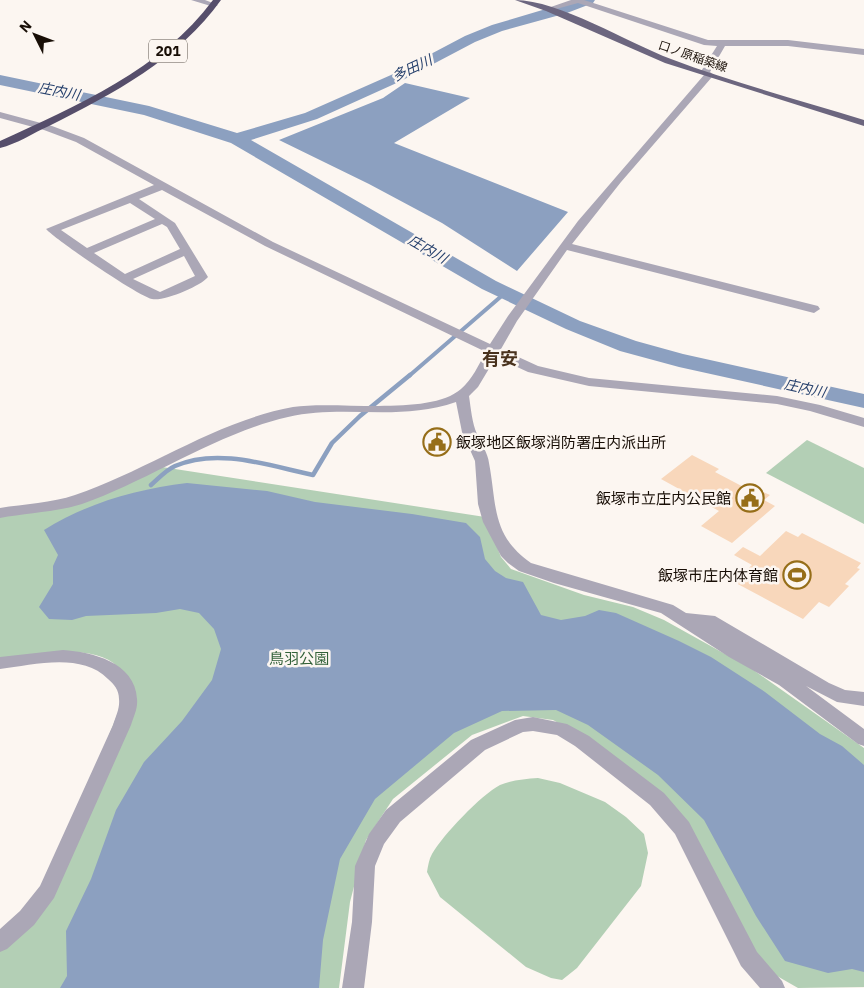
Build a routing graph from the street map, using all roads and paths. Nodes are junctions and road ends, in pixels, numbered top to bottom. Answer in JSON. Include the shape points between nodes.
{"nodes":[{"id":1,"x":195,"y":0,"type":"edge"},
{"id":2,"x":519,"y":0,"type":"edge"},
{"id":3,"x":580,"y":0,"type":"edge"},
{"id":4,"x":215,"y":3,"type":"edge"},
{"id":5,"x":549,"y":9,"type":"junction"},
{"id":6,"x":722,"y":44,"type":"junction"},
{"id":7,"x":862,"y":50,"type":"edge"},
{"id":8,"x":707,"y":74,"type":"junction"},
{"id":9,"x":0,"y":115,"type":"edge"},
{"id":10,"x":864,"y":124,"type":"edge"},
{"id":11,"x":0,"y":144,"type":"edge"},
{"id":12,"x":164,"y":185,"type":"junction"},
{"id":13,"x":131,"y":199,"type":"junction"},
{"id":14,"x":163,"y":220,"type":"junction"},
{"id":15,"x":564,"y":246,"type":"junction"},
{"id":16,"x":185,"y":251,"type":"junction"},
{"id":17,"x":87,"y":252,"type":"junction"},
{"id":18,"x":124,"y":279,"type":"junction"},
{"id":19,"x":814,"y":309,"type":"dead end"},
{"id":20,"x":492,"y":350,"type":"junction"},
{"id":21,"x":462,"y":396,"type":"junction"},
{"id":22,"x":864,"y":423,"type":"edge"},
{"id":23,"x":0,"y":512,"type":"edge"},
{"id":24,"x":681,"y":618,"type":"junction"},
{"id":25,"x":0,"y":663,"type":"edge"},
{"id":26,"x":864,"y":699,"type":"edge"},
{"id":27,"x":864,"y":739,"type":"edge"},
{"id":28,"x":0,"y":942,"type":"edge"},
{"id":29,"x":353,"y":988,"type":"edge"},
{"id":30,"x":774,"y":988,"type":"edge"}],
"edges":[{"from":1,"to":4,"type":"street"},
{"from":2,"to":5,"type":"main road","name":"口ノ原稲築線"},
{"from":3,"to":5,"type":"street"},
{"from":3,"to":6,"type":"street","via":[[688,38]]},
{"from":4,"to":11,"type":"highway","number":"201","via":[[201,22],[167,52],[77,108]]},
{"from":5,"to":8,"type":"main road","name":"口ノ原稲築線","via":[[642,51]]},
{"from":6,"to":7,"type":"street","via":[[788,43]]},
{"from":6,"to":8,"type":"street"},
{"from":8,"to":10,"type":"main road","name":"口ノ原稲築線"},
{"from":8,"to":15,"type":"street"},
{"from":9,"to":12,"type":"street","via":[[80,140]]},
{"from":12,"to":13,"type":"street"},
{"from":12,"to":20,"type":"street","via":[[269,244]]},
{"from":13,"to":14,"type":"street"},
{"from":13,"to":17,"type":"street","via":[[52,229]]},
{"from":14,"to":16,"type":"street","via":[[171,225]]},
{"from":14,"to":17,"type":"street"},
{"from":15,"to":19,"type":"street"},
{"from":15,"to":20,"type":"street"},
{"from":16,"to":18,"type":"street"},
{"from":16,"to":18,"type":"street","via":[[202,277],[162,296],[154,296]]},
{"from":17,"to":18,"type":"street"},
{"from":20,"to":21,"type":"street","via":[[476,380]]},
{"from":20,"to":22,"type":"street","via":[[533,369],[567,379],[765,398],[813,406]]},
{"from":21,"to":23,"type":"street","via":[[407,410],[321,409],[273,416],[77,500]]},
{"from":21,"to":24,"type":"street","via":[[469,432],[482,461],[486,504],[507,552],[525,567],[652,604]]},
{"from":24,"to":26,"type":"street","via":[[709,620],[823,688],[843,697]]},
{"from":24,"to":27,"type":"street","via":[[785,680]]},
{"from":25,"to":28,"type":"street","via":[[42,658],[90,660],[116,674],[126,686],[128,702],[122,725],[47,892],[27,918]]},
{"from":29,"to":30,"type":"street","via":[[366,866],[376,840],[393,816],[478,745],[521,725],[533,724],[561,729],[658,799],[682,828],[749,959]]}]}
